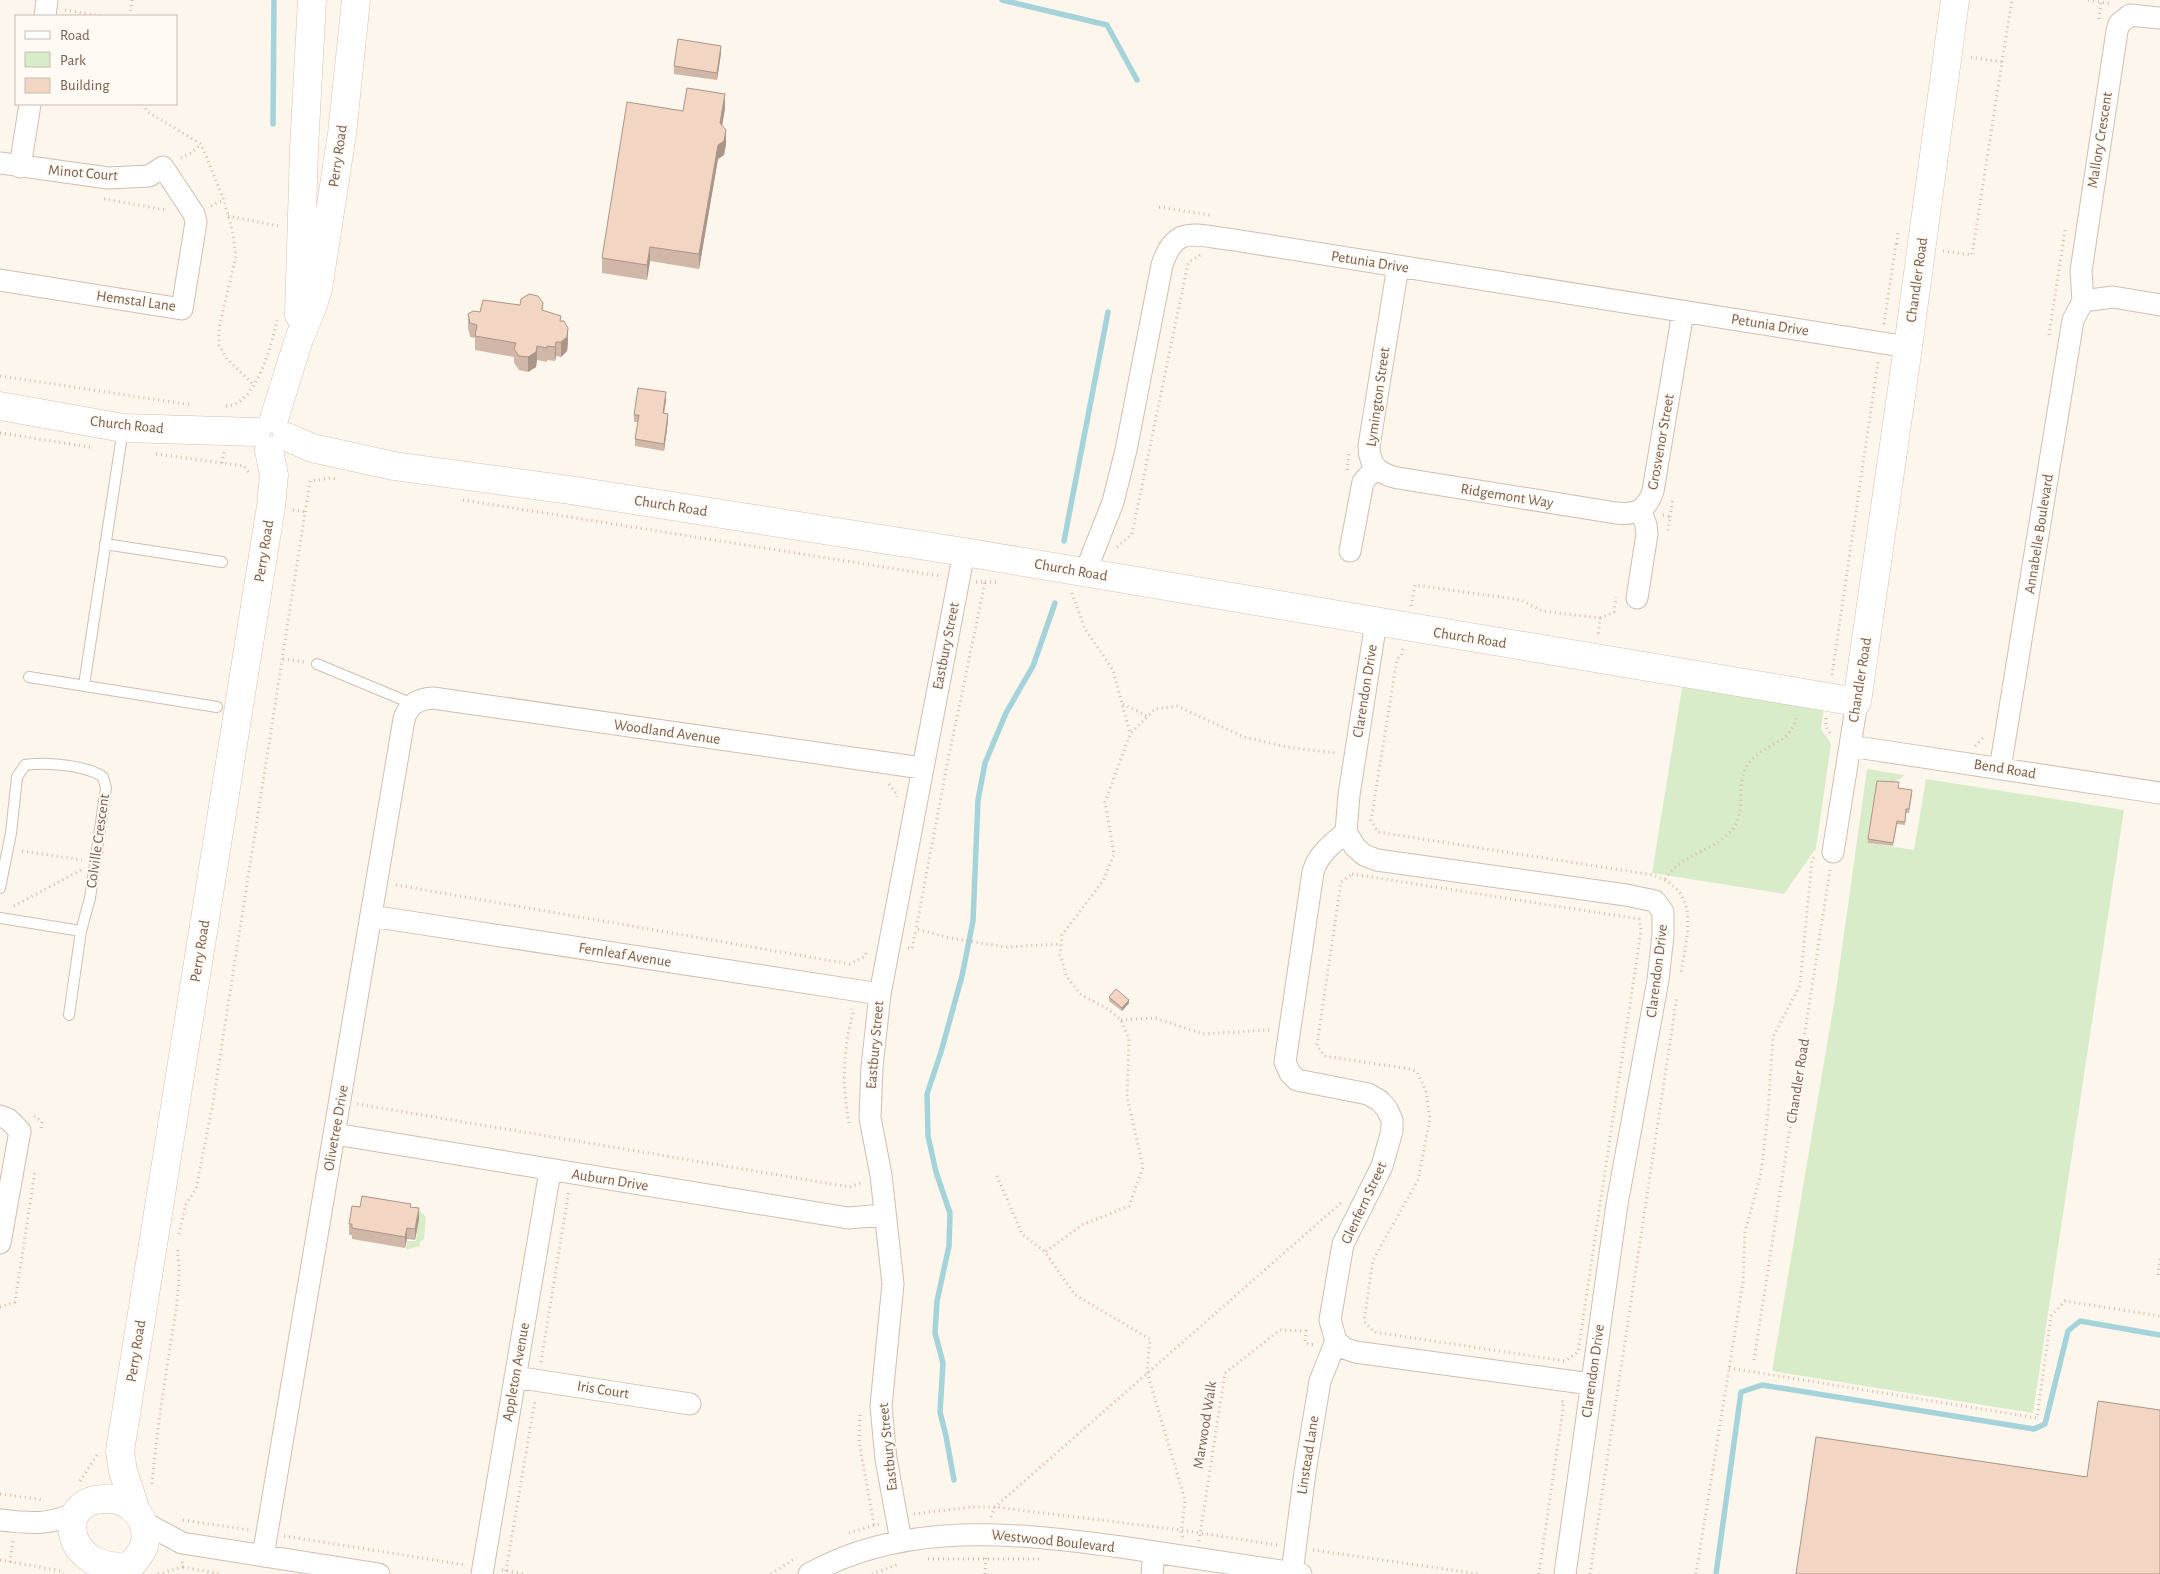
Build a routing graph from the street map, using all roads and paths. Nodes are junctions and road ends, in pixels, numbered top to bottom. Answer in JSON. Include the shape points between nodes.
{"nodes":[{"id":1,"x":132,"y":0,"type":"edge"},
{"id":2,"x":312,"y":0,"type":"edge"},
{"id":3,"x":356,"y":0,"type":"edge"},
{"id":4,"x":1956,"y":0,"type":"edge"},
{"id":5,"x":2012,"y":0,"type":"edge"},
{"id":6,"x":2088,"y":0,"type":"edge"},
{"id":7,"x":2101,"y":2,"type":"junction"},
{"id":8,"x":46,"y":8,"type":"edge"},
{"id":9,"x":2116,"y":9,"type":"dead end"},
{"id":10,"x":94,"y":15,"type":"edge"},
{"id":11,"x":130,"y":15,"type":"edge"},
{"id":12,"x":2160,"y":18,"type":"edge"},
{"id":13,"x":2098,"y":22,"type":"dead end"},
{"id":14,"x":1968,"y":52,"type":"dead end"},
{"id":15,"x":2002,"y":62,"type":"junction"},
{"id":16,"x":30,"y":105,"type":"edge"},
{"id":17,"x":201,"y":144,"type":"dead end"},
{"id":18,"x":10,"y":165,"type":"edge"},
{"id":19,"x":163,"y":167,"type":"junction"},
{"id":20,"x":228,"y":216,"type":"dead end"},
{"id":21,"x":279,"y":226,"type":"dead end"},
{"id":22,"x":2065,"y":230,"type":"dead end"},
{"id":23,"x":1896,"y":244,"type":"dead end"},
{"id":24,"x":1951,"y":253,"type":"dead end"},
{"id":25,"x":1207,"y":256,"type":"dead end"},
{"id":26,"x":1398,"y":266,"type":"junction"},
{"id":27,"x":0,"y":280,"type":"edge"},
{"id":28,"x":2083,"y":301,"type":"junction"},
{"id":29,"x":2160,"y":305,"type":"edge"},
{"id":30,"x":1683,"y":312,"type":"junction"},
{"id":31,"x":2048,"y":337,"type":"dead end"},
{"id":32,"x":299,"y":339,"type":"junction"},
{"id":33,"x":1882,"y":343,"type":"junction"},
{"id":34,"x":1908,"y":347,"type":"junction"},
{"id":35,"x":0,"y":376,"type":"edge"},
{"id":36,"x":188,"y":405,"type":"dead end"},
{"id":37,"x":0,"y":406,"type":"edge"},
{"id":38,"x":124,"y":428,"type":"junction"},
{"id":39,"x":272,"y":434,"type":"junction"},
{"id":40,"x":1349,"y":453,"type":"dead end"},
{"id":41,"x":222,"y":463,"type":"dead end"},
{"id":42,"x":244,"y":466,"type":"dead end"},
{"id":43,"x":1375,"y":468,"type":"junction"},
{"id":44,"x":1346,"y":472,"type":"dead end"},
{"id":45,"x":339,"y":479,"type":"dead end"},
{"id":46,"x":460,"y":500,"type":"dead end"},
{"id":47,"x":1641,"y":511,"type":"junction"},
{"id":48,"x":105,"y":544,"type":"junction"},
{"id":49,"x":1112,"y":551,"type":"dead end"},
{"id":50,"x":964,"y":552,"type":"junction"},
{"id":51,"x":1350,"y":552,"type":"dead end"},
{"id":52,"x":222,"y":562,"type":"dead end"},
{"id":53,"x":1085,"y":573,"type":"junction"},
{"id":54,"x":959,"y":579,"type":"junction"},
{"id":55,"x":1637,"y":598,"type":"dead end"},
{"id":56,"x":1376,"y":622,"type":"junction"},
{"id":57,"x":1407,"y":627,"type":"junction"},
{"id":58,"x":282,"y":659,"type":"junction"},
{"id":59,"x":317,"y":664,"type":"joint"},
{"id":60,"x":29,"y":677,"type":"dead end"},
{"id":61,"x":84,"y":685,"type":"junction"},
{"id":62,"x":1829,"y":697,"type":"junction"},
{"id":63,"x":1857,"y":702,"type":"junction"},
{"id":64,"x":413,"y":704,"type":"junction"},
{"id":65,"x":1122,"y":704,"type":"junction"},
{"id":66,"x":217,"y":707,"type":"dead end"},
{"id":67,"x":1797,"y":714,"type":"dead end"},
{"id":68,"x":1148,"y":716,"type":"junction"},
{"id":69,"x":2007,"y":729,"type":"junction"},
{"id":70,"x":1130,"y":734,"type":"junction"},
{"id":71,"x":1842,"y":743,"type":"junction"},
{"id":72,"x":1967,"y":747,"type":"dead end"},
{"id":73,"x":1355,"y":754,"type":"junction"},
{"id":74,"x":922,"y":768,"type":"junction"},
{"id":75,"x":2000,"y":768,"type":"junction"},
{"id":76,"x":880,"y":783,"type":"dead end"},
{"id":77,"x":2160,"y":792,"type":"edge"},
{"id":78,"x":895,"y":804,"type":"dead end"},
{"id":79,"x":1346,"y":832,"type":"junction"},
{"id":80,"x":7,"y":849,"type":"junction"},
{"id":81,"x":1826,"y":851,"type":"junction"},
{"id":82,"x":95,"y":862,"type":"junction"},
{"id":83,"x":1352,"y":874,"type":"joint"},
{"id":84,"x":1665,"y":879,"type":"junction"},
{"id":85,"x":392,"y":884,"type":"dead end"},
{"id":86,"x":0,"y":888,"type":"edge"},
{"id":87,"x":9,"y":909,"type":"dead end"},
{"id":88,"x":371,"y":916,"type":"junction"},
{"id":89,"x":0,"y":918,"type":"edge"},
{"id":90,"x":81,"y":931,"type":"junction"},
{"id":91,"x":1061,"y":944,"type":"junction"},
{"id":92,"x":867,"y":947,"type":"dead end"},
{"id":93,"x":1680,"y":979,"type":"dead end"},
{"id":94,"x":1678,"y":989,"type":"dead end"},
{"id":95,"x":880,"y":994,"type":"junction"},
{"id":96,"x":849,"y":1007,"type":"dead end"},
{"id":97,"x":69,"y":1014,"type":"dead end"},
{"id":98,"x":1121,"y":1020,"type":"junction"},
{"id":99,"x":1290,"y":1028,"type":"junction"},
{"id":100,"x":0,"y":1116,"type":"edge"},
{"id":101,"x":850,"y":1128,"type":"dead end"},
{"id":102,"x":343,"y":1136,"type":"junction"},
{"id":103,"x":550,"y":1171,"type":"junction"},
{"id":104,"x":859,"y":1174,"type":"dead end"},
{"id":105,"x":997,"y":1176,"type":"dead end"},
{"id":106,"x":1346,"y":1198,"type":"dead end"},
{"id":107,"x":885,"y":1215,"type":"junction"},
{"id":108,"x":0,"y":1244,"type":"edge"},
{"id":109,"x":1045,"y":1252,"type":"junction"},
{"id":110,"x":2160,"y":1259,"type":"edge"},
{"id":111,"x":2160,"y":1275,"type":"edge"},
{"id":112,"x":2160,"y":1316,"type":"edge"},
{"id":113,"x":1336,"y":1341,"type":"junction"},
{"id":114,"x":1754,"y":1360,"type":"dead end"},
{"id":115,"x":1729,"y":1368,"type":"junction"},
{"id":116,"x":1147,"y":1372,"type":"junction"},
{"id":117,"x":515,"y":1377,"type":"junction"},
{"id":118,"x":1591,"y":1384,"type":"junction"},
{"id":119,"x":1555,"y":1400,"type":"dead end"},
{"id":120,"x":690,"y":1404,"type":"dead end"},
{"id":121,"x":120,"y":1451,"type":"junction"},
{"id":122,"x":0,"y":1494,"type":"edge"},
{"id":123,"x":43,"y":1501,"type":"dead end"},
{"id":124,"x":144,"y":1508,"type":"junction"},
{"id":125,"x":80,"y":1511,"type":"junction"},
{"id":126,"x":179,"y":1519,"type":"dead end"},
{"id":127,"x":0,"y":1520,"type":"edge"},
{"id":128,"x":31,"y":1524,"type":"junction"},
{"id":129,"x":287,"y":1526,"type":"dead end"},
{"id":130,"x":985,"y":1534,"type":"junction"},
{"id":131,"x":276,"y":1535,"type":"junction"},
{"id":132,"x":901,"y":1541,"type":"junction"},
{"id":133,"x":182,"y":1543,"type":"junction"},
{"id":134,"x":1154,"y":1552,"type":"junction"},
{"id":135,"x":263,"y":1556,"type":"junction"},
{"id":136,"x":1197,"y":1558,"type":"junction"},
{"id":137,"x":1042,"y":1559,"type":"dead end"},
{"id":138,"x":0,"y":1560,"type":"edge"},
{"id":139,"x":921,"y":1560,"type":"dead end"},
{"id":140,"x":906,"y":1562,"type":"dead end"},
{"id":141,"x":74,"y":1563,"type":"edge"},
{"id":142,"x":183,"y":1567,"type":"dead end"},
{"id":143,"x":137,"y":1568,"type":"edge"},
{"id":144,"x":346,"y":1571,"type":"edge"},
{"id":145,"x":482,"y":1571,"type":"edge"},
{"id":146,"x":1297,"y":1573,"type":"edge"},
{"id":147,"x":378,"y":1574,"type":"edge"},
{"id":148,"x":525,"y":1574,"type":"edge"},
{"id":149,"x":809,"y":1574,"type":"edge"},
{"id":150,"x":872,"y":1574,"type":"edge"},
{"id":151,"x":1152,"y":1574,"type":"edge"},
{"id":152,"x":1539,"y":1574,"type":"edge"},
{"id":153,"x":1565,"y":1574,"type":"edge"},
{"id":154,"x":1590,"y":1574,"type":"edge"},
{"id":155,"x":1696,"y":1574,"type":"edge"}],
"edges":[{"from":1,"to":11,"type":"path"},
{"from":2,"to":32,"type":"main road","name":"Perry Road"},
{"from":3,"to":32,"type":"main road","name":"Perry Road","via":[[342,134],[318,289]]},
{"from":4,"to":34,"type":"main road","name":"Chandler Road"},
{"from":5,"to":15,"type":"path"},
{"from":6,"to":7,"type":"path"},
{"from":7,"to":9,"type":"path","via":[[2112,4]]},
{"from":7,"to":13,"type":"path"},
{"from":8,"to":10,"type":"path"},
{"from":12,"to":28,"type":"street","name":"Mallory Crescent","via":[[2130,15],[2119,24],[2081,271]]},
{"from":14,"to":15,"type":"path","via":[[1970,57]]},
{"from":15,"to":24,"type":"path","via":[[1972,255]]},
{"from":16,"to":18,"type":"street"},
{"from":17,"to":19,"type":"path","via":[[191,153]]},
{"from":18,"to":19,"type":"street","name":"Minot Court","via":[[108,178],[149,176]]},
{"from":19,"to":27,"type":"street","name":"Hemstal Lane","via":[[196,222],[182,309]]},
{"from":20,"to":21,"type":"path"},
{"from":22,"to":31,"type":"path"},
{"from":23,"to":33,"type":"path"},
{"from":25,"to":49,"type":"path","via":[[1200,255],[1188,263],[1132,534]]},
{"from":26,"to":30,"type":"street","name":"Petunia Drive"},
{"from":26,"to":43,"type":"street","name":"Lymington Street","via":[[1369,446],[1370,461]]},
{"from":26,"to":53,"type":"street","name":"Petunia Drive","via":[[1202,236],[1182,237],[1171,244],[1162,265],[1113,502]]},
{"from":28,"to":29,"type":"street","via":[[2113,297]]},
{"from":28,"to":69,"type":"street","name":"Annabelle Boulevard","via":[[2073,320]]},
{"from":30,"to":33,"type":"street","name":"Petunia Drive"},
{"from":30,"to":47,"type":"street","name":"Grosvenor Street","via":[[1653,491]]},
{"from":32,"to":39,"type":"main road","name":"Perry Road"},
{"from":33,"to":34,"type":"street","name":"Petunia Drive"},
{"from":33,"to":62,"type":"path"},
{"from":34,"to":63,"type":"main road","name":"Chandler Road"},
{"from":35,"to":36,"type":"path"},
{"from":37,"to":38,"type":"main road","name":"Church Road"},
{"from":38,"to":39,"type":"main road","name":"Church Road"},
{"from":38,"to":48,"type":"lane"},
{"from":39,"to":50,"type":"main road","name":"Church Road","via":[[312,448],[394,466],[570,490]]},
{"from":39,"to":121,"type":"main road","name":"Perry Road","via":[[274,475],[271,506]]},
{"from":40,"to":44,"type":"path"},
{"from":41,"to":42,"type":"path"},
{"from":43,"to":47,"type":"street","name":"Ridgemont Way","via":[[1398,478],[1616,513]]},
{"from":43,"to":51,"type":"street","name":"Lymington Street","via":[[1363,482]]},
{"from":45,"to":58,"type":"path","via":[[310,481]]},
{"from":46,"to":54,"type":"path"},
{"from":47,"to":55,"type":"street","via":[[1647,534]]},
{"from":48,"to":52,"type":"lane"},
{"from":48,"to":61,"type":"lane"},
{"from":50,"to":53,"type":"main road","name":"Church Road"},
{"from":50,"to":54,"type":"street","name":"Eastbury Street"},
{"from":53,"to":56,"type":"main road","name":"Church Road"},
{"from":53,"to":65,"type":"path","via":[[1069,584],[1085,629],[1113,670]]},
{"from":54,"to":74,"type":"street","name":"Eastbury Street"},
{"from":54,"to":91,"type":"path","via":[[985,582],[916,929],[1005,947]]},
{"from":56,"to":57,"type":"main road","name":"Church Road"},
{"from":56,"to":73,"type":"street","name":"Clarendon Drive"},
{"from":57,"to":62,"type":"main road","name":"Church Road"},
{"from":57,"to":84,"type":"path","via":[[1401,656],[1397,659],[1371,820],[1378,832]]},
{"from":58,"to":59,"type":"path"},
{"from":58,"to":124,"type":"path","via":[[212,1108],[196,1189],[186,1204],[176,1245],[181,1268],[178,1294],[152,1485]]},
{"from":59,"to":64,"type":"lane"},
{"from":60,"to":61,"type":"lane"},
{"from":61,"to":66,"type":"lane"},
{"from":62,"to":63,"type":"main road","name":"Church Road"},
{"from":62,"to":71,"type":"path","via":[[1826,727]]},
{"from":63,"to":71,"type":"street","name":"Chandler Road"},
{"from":64,"to":74,"type":"street","name":"Woodland Avenue","via":[[433,698]]},
{"from":64,"to":88,"type":"street","name":"Olivetree Drive","via":[[404,719]]},
{"from":65,"to":68,"type":"path"},
{"from":65,"to":70,"type":"path"},
{"from":67,"to":84,"type":"path","via":[[1790,733],[1748,764],[1741,780],[1739,815],[1732,830],[1677,864]]},
{"from":68,"to":70,"type":"path"},
{"from":68,"to":73,"type":"path","via":[[1155,709],[1177,706],[1244,737],[1292,748]]},
{"from":69,"to":72,"type":"path","via":[[1987,726],[1985,737],[1973,748]]},
{"from":69,"to":75,"type":"street","name":"Annabelle Boulevard"},
{"from":70,"to":91,"type":"path","via":[[1105,802],[1114,854],[1103,881],[1062,935]]},
{"from":71,"to":75,"type":"street","name":"Bend Road"},
{"from":71,"to":81,"type":"street","name":"Chandler Road"},
{"from":73,"to":79,"type":"street","name":"Clarendon Drive"},
{"from":74,"to":95,"type":"street","name":"Eastbury Street"},
{"from":75,"to":77,"type":"street","name":"Bend Road"},
{"from":76,"to":78,"type":"path","via":[[890,784],[897,795]]},
{"from":79,"to":99,"type":"street","name":"Glenfern Street","via":[[1316,861]]},
{"from":79,"to":118,"type":"street","name":"Clarendon Drive","via":[[1355,847],[1377,860],[1626,895],[1655,901],[1664,912],[1658,980],[1618,1204]]},
{"from":80,"to":82,"type":"path"},
{"from":80,"to":82,"type":"lane","name":"Colville Crescent","via":[[17,777],[25,766],[40,763],[94,770],[103,776],[106,788]]},
{"from":80,"to":86,"type":"lane","name":"Colville Crescent"},
{"from":81,"to":114,"type":"path","name":"Chandler Road"},
{"from":81,"to":115,"type":"path","via":[[1812,860],[1800,985],[1773,1037],[1768,1113],[1760,1173],[1745,1232],[1743,1282]]},
{"from":82,"to":87,"type":"path"},
{"from":82,"to":90,"type":"lane","name":"Colville Crescent"},
{"from":83,"to":83,"type":"path","via":[[1639,919],[1641,931],[1578,1352],[1565,1361],[1374,1332],[1364,1321],[1374,1260],[1418,1180],[1430,1119],[1426,1091],[1417,1072],[1324,1056],[1317,1045],[1341,882]]},
{"from":84,"to":93,"type":"path","via":[[1683,896],[1688,916]]},
{"from":85,"to":92,"type":"path","via":[[850,964],[865,956]]},
{"from":88,"to":95,"type":"street","name":"Fernleaf Avenue"},
{"from":88,"to":102,"type":"street","name":"Olivetree Drive"},
{"from":89,"to":90,"type":"lane"},
{"from":90,"to":97,"type":"lane","name":"Colville Crescent"},
{"from":91,"to":98,"type":"path","via":[[1060,956],[1067,977],[1080,994]]},
{"from":94,"to":154,"type":"path"},
{"from":95,"to":107,"type":"street","name":"Eastbury Street","via":[[870,1118]]},
{"from":96,"to":101,"type":"path","via":[[853,1013],[844,1078]]},
{"from":98,"to":99,"type":"path","via":[[1155,1018],[1203,1034]]},
{"from":98,"to":109,"type":"path","via":[[1129,1039],[1128,1097],[1143,1167],[1129,1206],[1082,1224]]},
{"from":99,"to":113,"type":"street","name":"Glenfern Street","via":[[1285,1062],[1297,1080],[1368,1094],[1380,1101],[1392,1120],[1382,1166],[1343,1244],[1330,1320]]},
{"from":100,"to":108,"type":"street","via":[[20,1131]]},
{"from":102,"to":103,"type":"street","name":"Auburn Drive"},
{"from":102,"to":104,"type":"path","via":[[356,1103],[850,1187],[861,1183]]},
{"from":102,"to":131,"type":"street","name":"Olivetree Drive"},
{"from":103,"to":107,"type":"street","name":"Auburn Drive","via":[[848,1218]]},
{"from":103,"to":117,"type":"street","name":"Appleton Avenue"},
{"from":105,"to":109,"type":"path","via":[[1022,1234]]},
{"from":106,"to":116,"type":"path"},
{"from":107,"to":132,"type":"street","name":"Eastbury Street","via":[[893,1284],[881,1406],[886,1459]]},
{"from":109,"to":116,"type":"path","via":[[1075,1295],[1150,1339]]},
{"from":110,"to":111,"type":"path"},
{"from":112,"to":115,"type":"path","via":[[2065,1301],[2050,1316],[2037,1418]]},
{"from":113,"to":118,"type":"street","via":[[1355,1352]]},
{"from":113,"to":136,"type":"path","name":"Marwood Walk","via":[[1318,1346],[1305,1343],[1306,1331],[1280,1330],[1225,1373]]},
{"from":113,"to":146,"type":"street","name":"Linstead Lane","via":[[1320,1381],[1305,1472]]},
{"from":115,"to":155,"type":"path"},
{"from":116,"to":130,"type":"path","via":[[995,1507]]},
{"from":116,"to":136,"type":"path","via":[[1185,1500],[1181,1534]]},
{"from":117,"to":120,"type":"street","name":"Iris Court"},
{"from":117,"to":145,"type":"street","name":"Appleton Avenue"},
{"from":118,"to":153,"type":"street","name":"Clarendon Drive"},
{"from":119,"to":152,"type":"path","via":[[1564,1402]]},
{"from":121,"to":124,"type":"main road","name":"Perry Road","via":[[124,1476]]},
{"from":121,"to":125,"type":"main road","name":"Perry Road","via":[[102,1486]]},
{"from":122,"to":123,"type":"path"},
{"from":124,"to":125,"type":"main road","via":[[103,1498]]},
{"from":124,"to":133,"type":"street"},
{"from":124,"to":143,"type":"main road","via":[[144,1546]]},
{"from":125,"to":128,"type":"street","via":[[48,1523]]},
{"from":125,"to":141,"type":"main road","via":[[71,1531]]},
{"from":126,"to":131,"type":"path"},
{"from":127,"to":128,"type":"street"},
{"from":128,"to":141,"type":"street","via":[[58,1537]]},
{"from":129,"to":131,"type":"path"},
{"from":130,"to":132,"type":"street","name":"Westwood Boulevard"},
{"from":130,"to":134,"type":"street","name":"Westwood Boulevard"},
{"from":131,"to":135,"type":"street","name":"Olivetree Drive"},
{"from":131,"to":145,"type":"path"},
{"from":132,"to":149,"type":"street","name":"Westwood Boulevard","via":[[843,1557]]},
{"from":133,"to":135,"type":"street"},
{"from":133,"to":143,"type":"street"},
{"from":134,"to":136,"type":"street","name":"Westwood Boulevard"},
{"from":134,"to":151,"type":"street"},
{"from":135,"to":144,"type":"street"},
{"from":136,"to":146,"type":"street","name":"Westwood Boulevard"},
{"from":137,"to":139,"type":"path"},
{"from":138,"to":141,"type":"path","via":[[61,1571]]},
{"from":140,"to":150,"type":"path"},
{"from":141,"to":143,"type":"main road","via":[[84,1563],[94,1570],[106,1572]]},
{"from":142,"to":143,"type":"path"},
{"from":144,"to":147,"type":"street"},
{"from":145,"to":148,"type":"path"}]}
